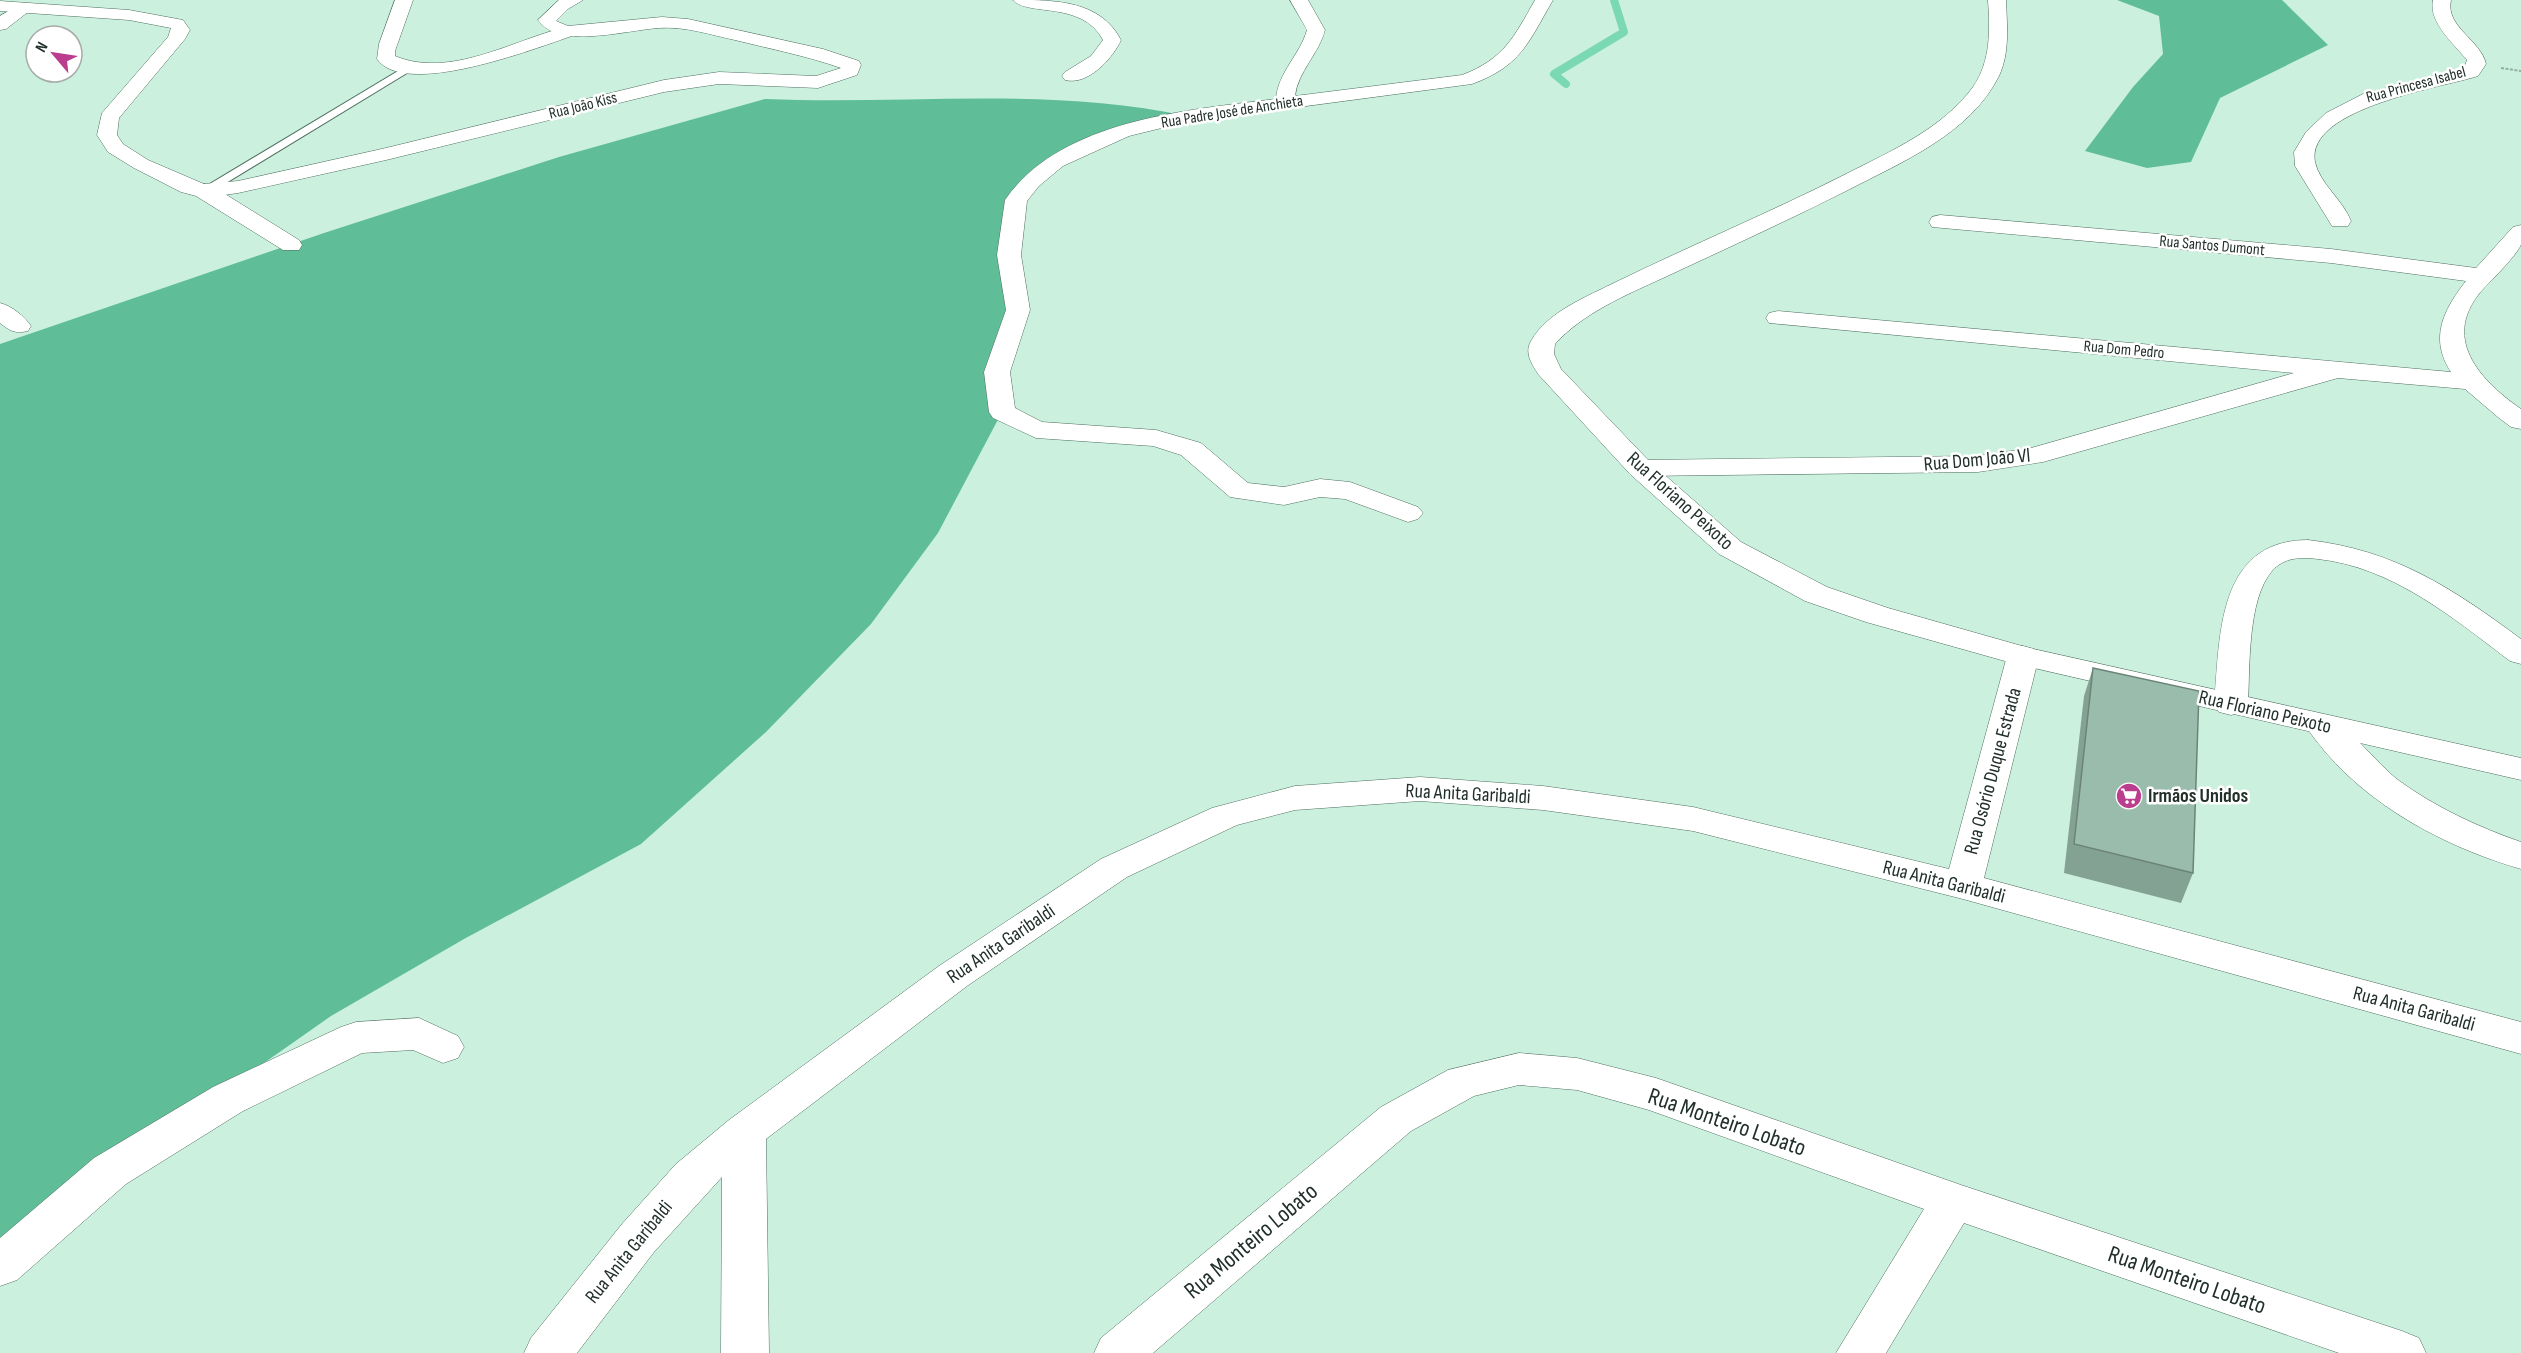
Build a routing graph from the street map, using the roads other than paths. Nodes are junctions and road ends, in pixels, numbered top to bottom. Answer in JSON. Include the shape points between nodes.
{"nodes":[{"id":1,"x":404,"y":0,"type":"edge"},
{"id":2,"x":574,"y":0,"type":"edge"},
{"id":3,"x":1022,"y":0,"type":"edge"},
{"id":4,"x":1299,"y":0,"type":"edge"},
{"id":5,"x":1544,"y":0,"type":"edge"},
{"id":6,"x":1997,"y":0,"type":"edge"},
{"id":7,"x":2442,"y":0,"type":"edge"},
{"id":8,"x":0,"y":6,"type":"edge"},
{"id":9,"x":22,"y":8,"type":"junction"},
{"id":10,"x":0,"y":25,"type":"edge"},
{"id":11,"x":566,"y":33,"type":"junction"},
{"id":12,"x":408,"y":68,"type":"junction"},
{"id":13,"x":1072,"y":76,"type":"dead end"},
{"id":14,"x":1285,"y":103,"type":"junction"},
{"id":15,"x":204,"y":191,"type":"junction"},
{"id":16,"x":2340,"y":221,"type":"dead end"},
{"id":17,"x":1940,"y":222,"type":"dead end"},
{"id":18,"x":2521,"y":232,"type":"edge"},
{"id":19,"x":291,"y":245,"type":"dead end"},
{"id":20,"x":2484,"y":276,"type":"junction"},
{"id":21,"x":0,"y":310,"type":"edge"},
{"id":22,"x":1778,"y":318,"type":"dead end"},
{"id":23,"x":19,"y":326,"type":"dead end"},
{"id":24,"x":2338,"y":369,"type":"junction"},
{"id":25,"x":2470,"y":382,"type":"junction"},
{"id":26,"x":2521,"y":421,"type":"edge"},
{"id":27,"x":1640,"y":468,"type":"junction"},
{"id":28,"x":1408,"y":513,"type":"dead end"},
{"id":29,"x":2521,"y":654,"type":"edge"},
{"id":30,"x":2023,"y":656,"type":"junction"},
{"id":31,"x":2231,"y":705,"type":"junction"},
{"id":32,"x":2322,"y":725,"type":"junction"},
{"id":33,"x":2521,"y":769,"type":"edge"},
{"id":34,"x":2521,"y":856,"type":"edge"},
{"id":35,"x":1963,"y":886,"type":"junction"},
{"id":36,"x":2521,"y":1038,"type":"edge"},
{"id":37,"x":443,"y":1047,"type":"dead end"},
{"id":38,"x":744,"y":1132,"type":"junction"},
{"id":39,"x":1953,"y":1201,"type":"junction"},
{"id":40,"x":0,"y":1266,"type":"edge"},
{"id":41,"x":548,"y":1353,"type":"edge"},
{"id":42,"x":746,"y":1353,"type":"edge"},
{"id":43,"x":1118,"y":1353,"type":"edge"},
{"id":44,"x":1860,"y":1353,"type":"edge"},
{"id":45,"x":2402,"y":1353,"type":"edge"}],
"edges":[{"from":1,"to":12,"type":"street","via":[[385,51],[386,59],[394,65]]},
{"from":2,"to":11,"type":"street","via":[[562,5],[547,20]]},
{"from":3,"to":13,"type":"street","via":[[1074,9],[1109,29],[1112,40],[1107,51]]},
{"from":4,"to":14,"type":"street","via":[[1316,30],[1314,40],[1288,78]]},
{"from":5,"to":14,"type":"street","name":"Rua Padre José de Anchieta","via":[[1516,47],[1487,72],[1417,88]]},
{"from":6,"to":27,"type":"street","name":"Rua Floriano Peixoto","via":[[1999,35],[1995,61],[1985,84],[1934,135],[1755,228],[1610,296],[1557,325],[1541,342],[1541,358],[1551,374]]},
{"from":7,"to":16,"type":"street","name":"Rua Princesa Isabel","via":[[2440,9],[2448,26],[2476,59],[2478,64],[2471,72],[2357,101],[2331,117],[2308,142],[2306,166]]},
{"from":8,"to":9,"type":"street","name":"Rua João Kiss"},
{"from":9,"to":10,"type":"street"},
{"from":9,"to":15,"type":"street","name":"Rua João Kiss","via":[[129,15],[177,24],[182,30],[176,39],[109,117],[107,135],[115,148],[141,164]]},
{"from":11,"to":12,"type":"street","name":"Rua João Kiss","via":[[474,61]]},
{"from":11,"to":15,"type":"street","name":"Rua João Kiss","via":[[662,22],[688,24],[852,65],[844,74],[818,82],[719,78],[664,86],[386,154]]},
{"from":12,"to":15,"type":"lane"},
{"from":14,"to":28,"type":"street","name":"Rua Padre José de Anchieta","via":[[1186,116],[1122,132],[1080,149],[1031,181],[1016,200],[1009,255],[1018,310],[997,372],[1002,412],[1036,430],[1156,438],[1191,449],[1240,491],[1284,496],[1320,488],[1350,491]]},
{"from":15,"to":19,"type":"street"},
{"from":17,"to":20,"type":"street","name":"Rua Santos Dumont","via":[[2331,256]]},
{"from":18,"to":20,"type":"street"},
{"from":20,"to":25,"type":"street","via":[[2452,324],[2453,349]]},
{"from":21,"to":23,"type":"street"},
{"from":22,"to":24,"type":"street","name":"Rua Dom Pedro"},
{"from":24,"to":25,"type":"street","name":"Rua Dom Pedro"},
{"from":24,"to":27,"type":"street","name":"Rua Dom João Vl","via":[[2033,456],[1978,464]]},
{"from":25,"to":26,"type":"street"},
{"from":27,"to":30,"type":"street","name":"Rua Floriano Peixoto","via":[[1730,548],[1816,594]]},
{"from":29,"to":31,"type":"street","via":[[2439,594],[2393,568],[2328,549],[2298,548],[2271,555],[2257,570],[2242,608]]},
{"from":30,"to":31,"type":"street","name":"Rua Floriano Peixoto"},
{"from":30,"to":35,"type":"street","name":"Rua Osório Duque Estrada"},
{"from":31,"to":32,"type":"street","name":"Rua Floriano Peixoto"},
{"from":32,"to":33,"type":"street","name":"Rua Floriano Peixoto"},
{"from":32,"to":34,"type":"street","via":[[2384,787],[2432,818]]},
{"from":35,"to":36,"type":"street","name":"Rua Anita Garibaldi"},
{"from":35,"to":38,"type":"street","name":"Rua Anita Garibaldi","via":[[1693,819],[1543,798],[1420,789],[1295,798],[1225,816],[1114,868],[953,976]]},
{"from":37,"to":40,"type":"street","via":[[419,1034],[356,1038],[228,1099],[110,1171]]},
{"from":38,"to":41,"type":"street","name":"Rua Anita Garibaldi","via":[[692,1177],[638,1238]]},
{"from":38,"to":42,"type":"street"},
{"from":39,"to":43,"type":"street","name":"Rua Monteiro Lobato","via":[[1656,1095],[1577,1074],[1519,1069],[1463,1082],[1396,1119]]},
{"from":39,"to":44,"type":"street"},
{"from":39,"to":45,"type":"street","name":"Rua Monteiro Lobato"}]}
